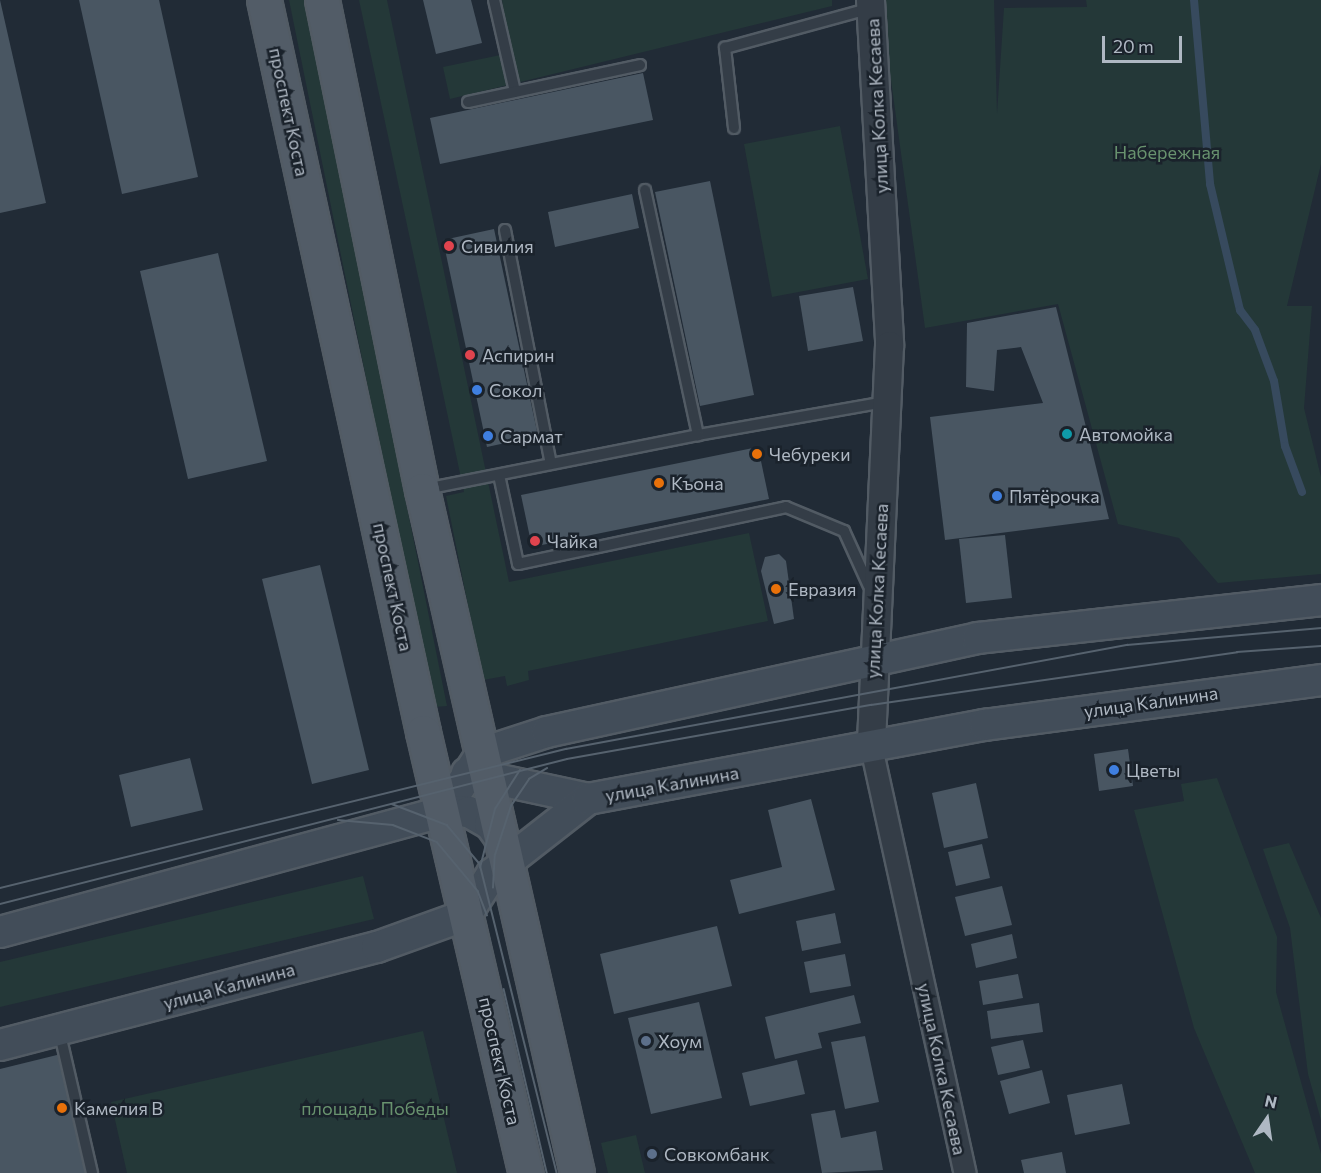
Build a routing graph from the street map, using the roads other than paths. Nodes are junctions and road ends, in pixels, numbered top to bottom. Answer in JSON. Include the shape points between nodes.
{"nodes":[{"id":1,"x":264,"y":0,"type":"edge"},
{"id":2,"x":322,"y":0,"type":"edge"},
{"id":3,"x":494,"y":0,"type":"edge"},
{"id":4,"x":871,"y":4,"type":"edge"},
{"id":5,"x":640,"y":66,"type":"dead end"},
{"id":6,"x":515,"y":92,"type":"junction"},
{"id":7,"x":468,"y":102,"type":"dead end"},
{"id":8,"x":734,"y":128,"type":"dead end"},
{"id":9,"x":645,"y":190,"type":"dead end"},
{"id":10,"x":505,"y":230,"type":"dead end"},
{"id":11,"x":887,"y":402,"type":"junction"},
{"id":12,"x":698,"y":435,"type":"junction"},
{"id":13,"x":551,"y":464,"type":"junction"},
{"id":14,"x":499,"y":475,"type":"junction"},
{"id":15,"x":422,"y":490,"type":"junction"},
{"id":16,"x":1307,"y":601,"type":"edge"},
{"id":17,"x":875,"y":603,"type":"junction"},
{"id":18,"x":872,"y":659,"type":"junction"},
{"id":19,"x":1309,"y":681,"type":"edge"},
{"id":20,"x":424,"y":737,"type":"junction"},
{"id":21,"x":871,"y":747,"type":"junction"},
{"id":22,"x":478,"y":768,"type":"junction"},
{"id":23,"x":588,"y":799,"type":"junction"},
{"id":24,"x":444,"y":811,"type":"junction"},
{"id":25,"x":502,"y":850,"type":"junction"},
{"id":26,"x":466,"y":915,"type":"junction"},
{"id":27,"x":0,"y":932,"type":"edge"},
{"id":28,"x":59,"y":1030,"type":"junction"},
{"id":29,"x":0,"y":1045,"type":"edge"},
{"id":30,"x":92,"y":1173,"type":"edge"},
{"id":31,"x":526,"y":1173,"type":"edge"},
{"id":32,"x":577,"y":1173,"type":"edge"},
{"id":33,"x":965,"y":1173,"type":"edge"}],
"edges":[{"from":1,"to":20,"type":"main road","name":"проспект Коста"},
{"from":2,"to":15,"type":"main road"},
{"from":3,"to":6,"type":"lane"},
{"from":4,"to":8,"type":"lane","via":[[725,48]]},
{"from":4,"to":11,"type":"street","name":"улица Колка Кесаева","via":[[889,345]]},
{"from":5,"to":6,"type":"lane"},
{"from":6,"to":7,"type":"lane"},
{"from":9,"to":12,"type":"lane"},
{"from":10,"to":13,"type":"lane"},
{"from":11,"to":12,"type":"lane"},
{"from":11,"to":17,"type":"street","name":"улица Колка Кесаева"},
{"from":12,"to":13,"type":"lane"},
{"from":13,"to":14,"type":"lane"},
{"from":14,"to":15,"type":"lane"},
{"from":14,"to":17,"type":"lane","via":[[518,564],[786,507],[844,531]]},
{"from":15,"to":22,"type":"main road"},
{"from":16,"to":18,"type":"main road","via":[[978,638]]},
{"from":17,"to":18,"type":"street","name":"улица Колка Кесаева"},
{"from":18,"to":21,"type":"street","name":"улица Колка Кесаева"},
{"from":18,"to":22,"type":"main road","via":[[547,732]]},
{"from":19,"to":21,"type":"main road","name":"улица Калинина","via":[[985,725]]},
{"from":20,"to":22,"type":"main road","via":[[447,763]]},
{"from":20,"to":24,"type":"main road","name":"проспект Коста"},
{"from":21,"to":23,"type":"main road","name":"улица Калинина"},
{"from":21,"to":33,"type":"street","name":"улица Колка Кесаева"},
{"from":22,"to":23,"type":"main road"},
{"from":22,"to":24,"type":"main road"},
{"from":22,"to":25,"type":"main road"},
{"from":23,"to":25,"type":"main road","name":"улица Калинина"},
{"from":24,"to":25,"type":"main road","via":[[469,813],[490,824]]},
{"from":24,"to":26,"type":"main road","name":"проспект Коста"},
{"from":24,"to":27,"type":"main road"},
{"from":25,"to":26,"type":"main road","name":"улица Калинина"},
{"from":25,"to":32,"type":"main road"},
{"from":26,"to":28,"type":"main road","name":"улица Калинина","via":[[378,947]]},
{"from":26,"to":31,"type":"main road","name":"проспект Коста"},
{"from":28,"to":29,"type":"main road","name":"улица Калинина"},
{"from":28,"to":30,"type":"lane"}]}
